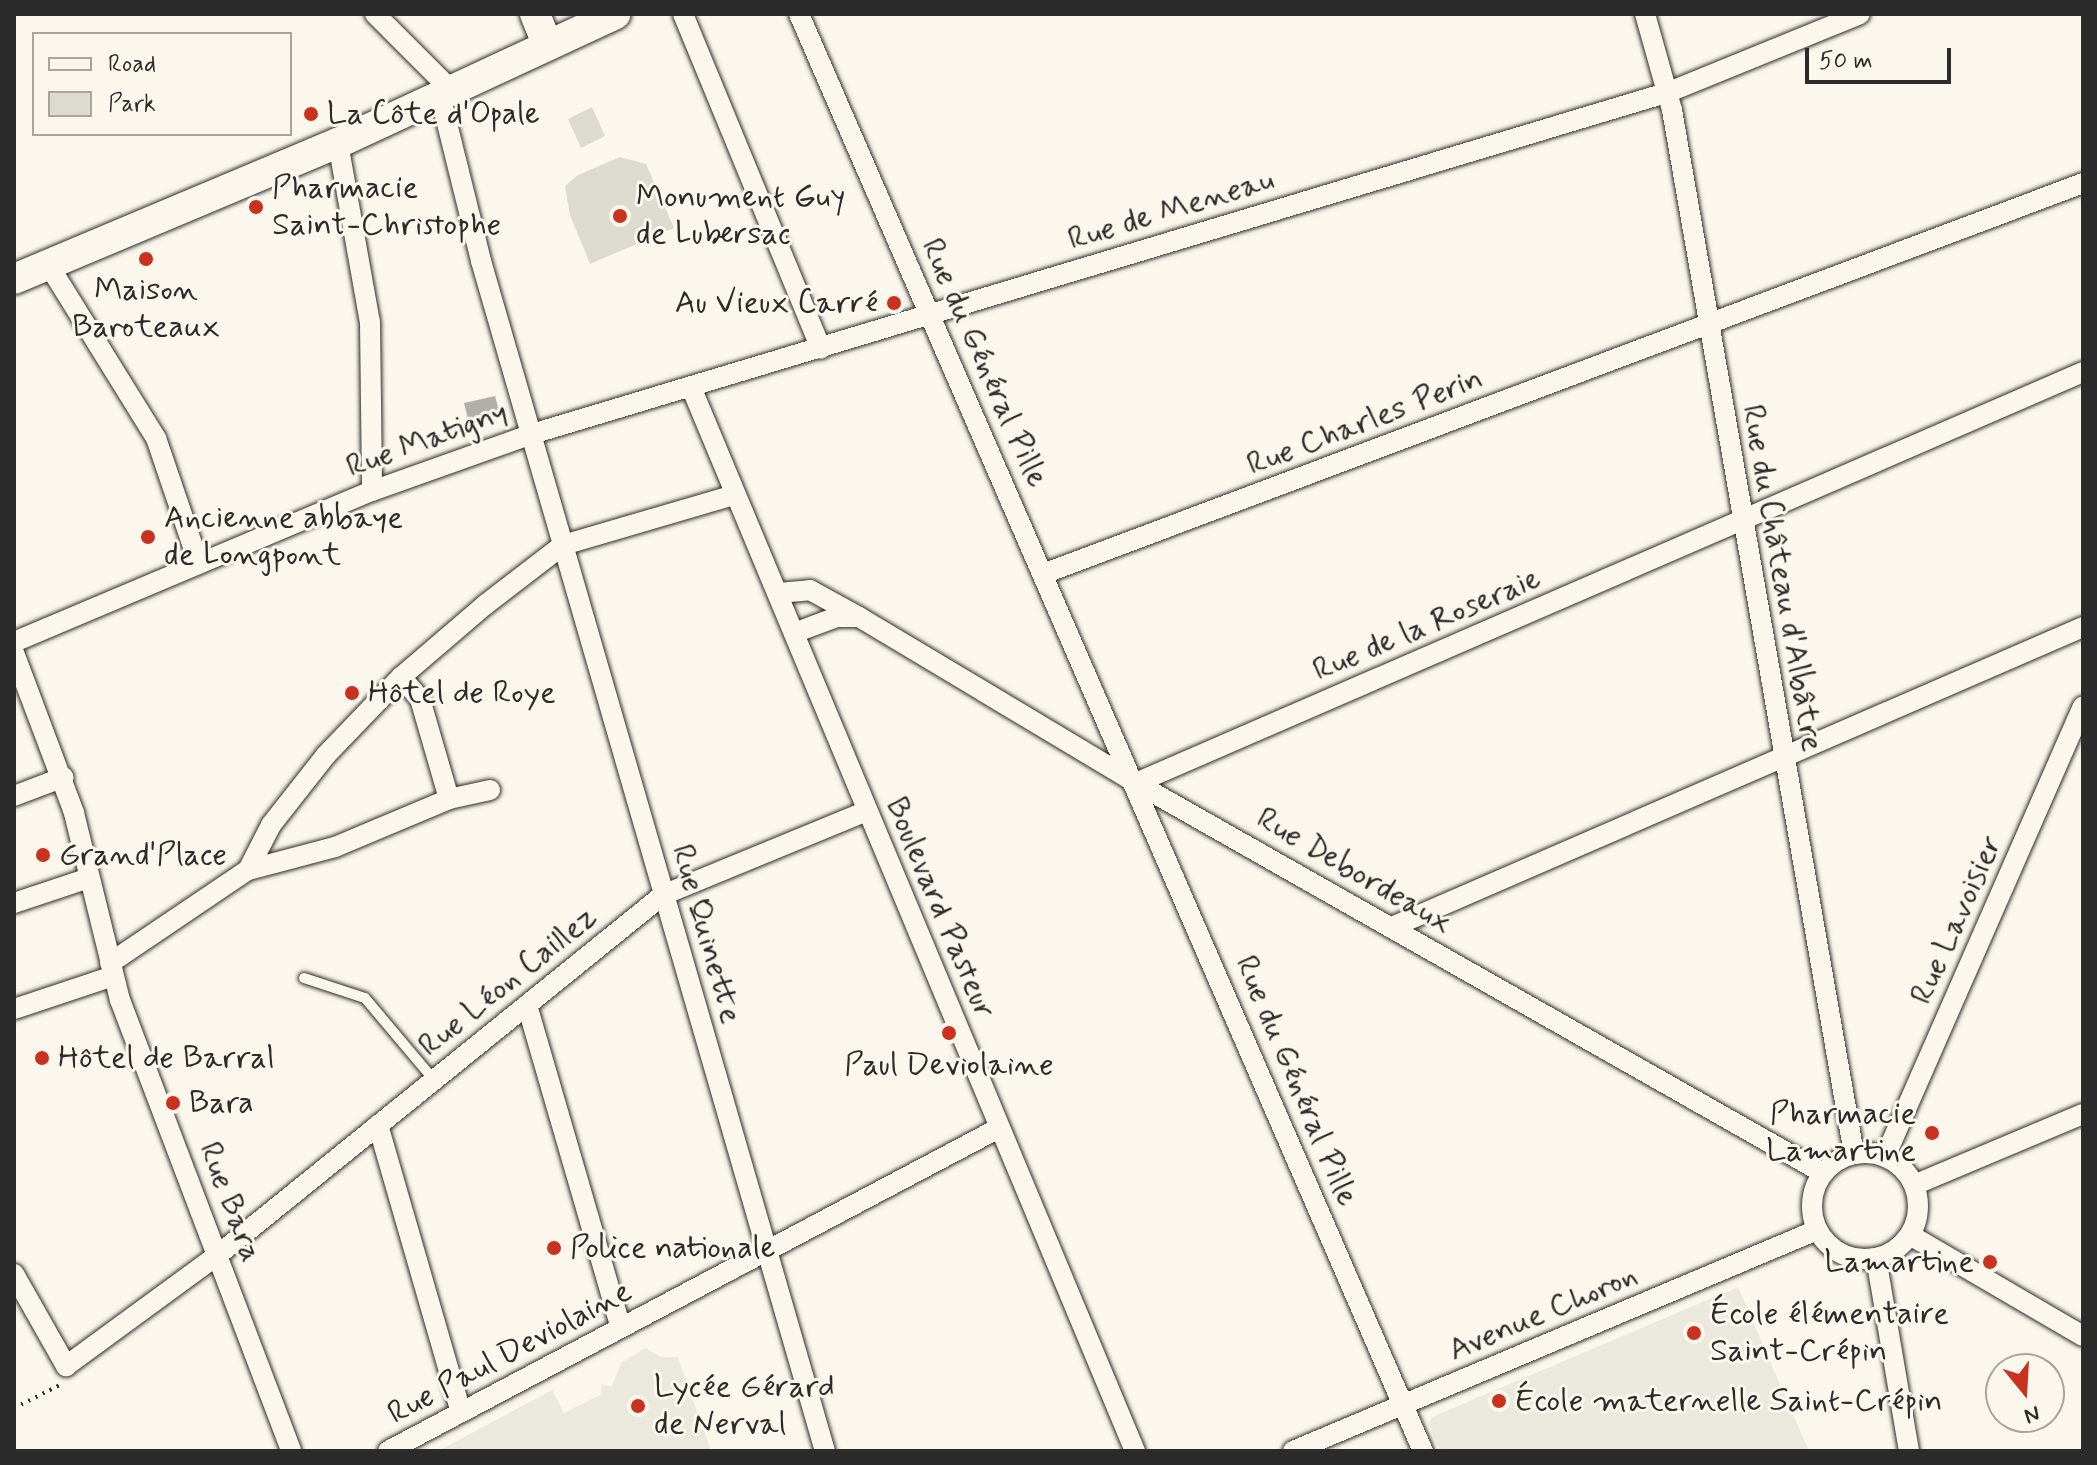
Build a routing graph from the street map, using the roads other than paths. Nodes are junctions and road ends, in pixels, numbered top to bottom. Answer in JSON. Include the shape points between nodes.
{"nodes":[{"id":1,"x":375,"y":14,"type":"edge"},
{"id":2,"x":535,"y":14,"type":"edge"},
{"id":3,"x":616,"y":14,"type":"edge"},
{"id":4,"x":683,"y":14,"type":"edge"},
{"id":5,"x":799,"y":14,"type":"edge"},
{"id":6,"x":1645,"y":14,"type":"edge"},
{"id":7,"x":1860,"y":14,"type":"edge"},
{"id":8,"x":547,"y":44,"type":"junction"},
{"id":9,"x":1669,"y":92,"type":"junction"},
{"id":10,"x":445,"y":93,"type":"junction"},
{"id":11,"x":338,"y":143,"type":"junction"},
{"id":12,"x":2083,"y":183,"type":"edge"},
{"id":13,"x":48,"y":264,"type":"junction"},
{"id":14,"x":14,"y":279,"type":"edge"},
{"id":15,"x":930,"y":314,"type":"junction"},
{"id":16,"x":1708,"y":325,"type":"junction"},
{"id":17,"x":821,"y":349,"type":"junction"},
{"id":18,"x":2083,"y":372,"type":"edge"},
{"id":19,"x":691,"y":387,"type":"junction"},
{"id":20,"x":532,"y":434,"type":"junction"},
{"id":21,"x":372,"y":491,"type":"junction"},
{"id":22,"x":734,"y":495,"type":"junction"},
{"id":23,"x":1742,"y":521,"type":"junction"},
{"id":24,"x":563,"y":545,"type":"junction"},
{"id":25,"x":199,"y":564,"type":"junction"},
{"id":26,"x":1043,"y":574,"type":"junction"},
{"id":27,"x":778,"y":593,"type":"junction"},
{"id":28,"x":859,"y":617,"type":"junction"},
{"id":29,"x":2083,"y":627,"type":"edge"},
{"id":30,"x":794,"y":633,"type":"junction"},
{"id":31,"x":14,"y":642,"type":"edge"},
{"id":32,"x":14,"y":653,"type":"edge"},
{"id":33,"x":401,"y":677,"type":"junction"},
{"id":34,"x":2083,"y":707,"type":"edge"},
{"id":35,"x":1114,"y":735,"type":"junction"},
{"id":36,"x":1783,"y":758,"type":"junction"},
{"id":37,"x":1097,"y":760,"type":"junction"},
{"id":38,"x":64,"y":777,"type":"junction"},
{"id":39,"x":1136,"y":783,"type":"junction"},
{"id":40,"x":490,"y":790,"type":"dead end"},
{"id":41,"x":14,"y":796,"type":"edge"},
{"id":42,"x":449,"y":799,"type":"junction"},
{"id":43,"x":867,"y":811,"type":"junction"},
{"id":44,"x":248,"y":870,"type":"junction"},
{"id":45,"x":89,"y":878,"type":"junction"},
{"id":46,"x":663,"y":895,"type":"junction"},
{"id":47,"x":14,"y":903,"type":"edge"},
{"id":48,"x":1392,"y":927,"type":"junction"},
{"id":49,"x":112,"y":969,"type":"junction"},
{"id":50,"x":304,"y":978,"type":"dead end"},
{"id":51,"x":527,"y":1005,"type":"junction"},
{"id":52,"x":14,"y":1009,"type":"edge"},
{"id":53,"x":434,"y":1080,"type":"junction"},
{"id":54,"x":2083,"y":1114,"type":"edge"},
{"id":55,"x":378,"y":1125,"type":"junction"},
{"id":56,"x":999,"y":1128,"type":"junction"},
{"id":57,"x":1854,"y":1154,"type":"junction"},
{"id":58,"x":1885,"y":1157,"type":"junction"},
{"id":59,"x":1823,"y":1173,"type":"junction"},
{"id":60,"x":1914,"y":1185,"type":"junction"},
{"id":61,"x":1817,"y":1230,"type":"junction"},
{"id":62,"x":1910,"y":1235,"type":"junction"},
{"id":63,"x":766,"y":1250,"type":"junction"},
{"id":64,"x":219,"y":1254,"type":"junction"},
{"id":65,"x":1876,"y":1258,"type":"junction"},
{"id":66,"x":14,"y":1274,"type":"edge"},
{"id":67,"x":621,"y":1328,"type":"junction"},
{"id":68,"x":2083,"y":1336,"type":"edge"},
{"id":69,"x":1402,"y":1405,"type":"junction"},
{"id":70,"x":461,"y":1412,"type":"junction"},
{"id":71,"x":291,"y":1451,"type":"edge"},
{"id":72,"x":388,"y":1451,"type":"edge"},
{"id":73,"x":825,"y":1451,"type":"edge"},
{"id":74,"x":1135,"y":1451,"type":"edge"},
{"id":75,"x":1293,"y":1451,"type":"edge"},
{"id":76,"x":1423,"y":1451,"type":"edge"},
{"id":77,"x":1909,"y":1451,"type":"edge"}],
"edges":[{"from":1,"to":10,"type":"street"},
{"from":2,"to":8,"type":"main road"},
{"from":3,"to":8,"type":"main road"},
{"from":4,"to":17,"type":"street"},
{"from":5,"to":15,"type":"street","name":"Rue du Général Pille"},
{"from":6,"to":9,"type":"street","name":"Rue du Château d'Albâtre"},
{"from":7,"to":9,"type":"street","name":"Rue de Meneau"},
{"from":8,"to":10,"type":"main road"},
{"from":9,"to":15,"type":"street","name":"Rue de Meneau"},
{"from":9,"to":16,"type":"street","name":"Rue du Château d'Albâtre"},
{"from":10,"to":11,"type":"main road"},
{"from":10,"to":20,"type":"street","name":"Rue Quinette"},
{"from":11,"to":13,"type":"main road"},
{"from":11,"to":21,"type":"street","via":[[370,322]]},
{"from":12,"to":16,"type":"street","name":"Rue Charles Perin"},
{"from":13,"to":14,"type":"main road"},
{"from":13,"to":25,"type":"street","via":[[156,438]]},
{"from":15,"to":17,"type":"street","name":"Rue de Meneau"},
{"from":15,"to":26,"type":"street","name":"Rue du Général Pille"},
{"from":16,"to":23,"type":"street","name":"Rue du Château d'Albâtre"},
{"from":16,"to":26,"type":"street","name":"Rue Charles Perin"},
{"from":17,"to":19,"type":"street","name":"Rue de Meneau"},
{"from":18,"to":23,"type":"street","name":"Rue de la Roseraie"},
{"from":19,"to":20,"type":"street","name":"Rue Matigny"},
{"from":19,"to":22,"type":"street","name":"Boulevard Pasteur"},
{"from":20,"to":21,"type":"street","name":"Rue Matigny"},
{"from":20,"to":24,"type":"street","name":"Rue Quinette"},
{"from":21,"to":25,"type":"street","name":"Rue Matigny"},
{"from":22,"to":24,"type":"street"},
{"from":22,"to":27,"type":"street","name":"Boulevard Pasteur"},
{"from":23,"to":36,"type":"street","name":"Rue du Château d'Albâtre"},
{"from":23,"to":39,"type":"street","name":"Rue de la Roseraie"},
{"from":24,"to":33,"type":"street"},
{"from":24,"to":46,"type":"street","name":"Rue Quinette"},
{"from":25,"to":31,"type":"street","name":"Rue Matigny"},
{"from":26,"to":35,"type":"street","name":"Rue du Général Pille"},
{"from":27,"to":28,"type":"street","name":"Rue Debordeaux","via":[[810,590]]},
{"from":27,"to":30,"type":"street","name":"Boulevard Pasteur"},
{"from":28,"to":30,"type":"street","via":[[837,617]]},
{"from":28,"to":37,"type":"street","name":"Rue Debordeaux"},
{"from":29,"to":36,"type":"street"},
{"from":30,"to":43,"type":"street","name":"Boulevard Pasteur"},
{"from":32,"to":38,"type":"street","name":"Rue Bara"},
{"from":33,"to":42,"type":"street","via":[[420,699]]},
{"from":33,"to":44,"type":"street","via":[[298,790],[271,825]]},
{"from":34,"to":58,"type":"street","name":"Rue Lavoisier"},
{"from":35,"to":37,"type":"street"},
{"from":35,"to":39,"type":"street","name":"Rue du Général Pille"},
{"from":36,"to":48,"type":"street"},
{"from":36,"to":57,"type":"street","name":"Rue du Château d'Albâtre"},
{"from":37,"to":39,"type":"street","name":"Rue Debordeaux"},
{"from":38,"to":41,"type":"street"},
{"from":38,"to":45,"type":"street","name":"Rue Bara"},
{"from":39,"to":48,"type":"street","name":"Rue Debordeaux"},
{"from":39,"to":69,"type":"street","name":"Rue du Général Pille"},
{"from":40,"to":42,"type":"street"},
{"from":42,"to":44,"type":"street","via":[[378,833]]},
{"from":43,"to":46,"type":"street","name":"Rue Léon Caillez"},
{"from":43,"to":56,"type":"street","name":"Boulevard Pasteur"},
{"from":44,"to":49,"type":"street"},
{"from":45,"to":47,"type":"street"},
{"from":45,"to":49,"type":"street","name":"Rue Bara"},
{"from":46,"to":51,"type":"street","name":"Rue Léon Caillez"},
{"from":46,"to":63,"type":"street","name":"Rue Quinette"},
{"from":48,"to":59,"type":"street","name":"Rue Debordeaux"},
{"from":49,"to":52,"type":"street"},
{"from":49,"to":64,"type":"street","name":"Rue Bara"},
{"from":50,"to":53,"type":"lane","via":[[365,998]]},
{"from":51,"to":53,"type":"street","name":"Rue Léon Caillez"},
{"from":51,"to":67,"type":"street"},
{"from":53,"to":55,"type":"street","name":"Rue Léon Caillez"},
{"from":54,"to":60,"type":"street"},
{"from":55,"to":64,"type":"street","name":"Rue Léon Caillez"},
{"from":55,"to":70,"type":"street"},
{"from":56,"to":63,"type":"street","name":"Rue Paul Deviolaine"},
{"from":56,"to":74,"type":"street","name":"Boulevard Pasteur"},
{"from":57,"to":58,"type":"street"},
{"from":57,"to":59,"type":"street"},
{"from":58,"to":60,"type":"street"},
{"from":59,"to":61,"type":"street","via":[[1813,1191]]},
{"from":60,"to":62,"type":"street","via":[[1917,1210]]},
{"from":61,"to":65,"type":"street","via":[[1842,1254]]},
{"from":61,"to":69,"type":"street","name":"Avenue Choron"},
{"from":62,"to":65,"type":"street"},
{"from":62,"to":68,"type":"street"},
{"from":63,"to":67,"type":"street","name":"Rue Paul Deviolaine"},
{"from":63,"to":73,"type":"street","name":"Rue Quinette"},
{"from":64,"to":66,"type":"street","name":"Rue Léon Caillez","via":[[66,1366]]},
{"from":64,"to":71,"type":"street","name":"Rue Bara"},
{"from":65,"to":77,"type":"street"},
{"from":67,"to":70,"type":"street","name":"Rue Paul Deviolaine"},
{"from":69,"to":75,"type":"street","name":"Avenue Choron"},
{"from":69,"to":76,"type":"street","name":"Rue du Général Pille"},
{"from":70,"to":72,"type":"street","name":"Rue Paul Deviolaine"}]}
